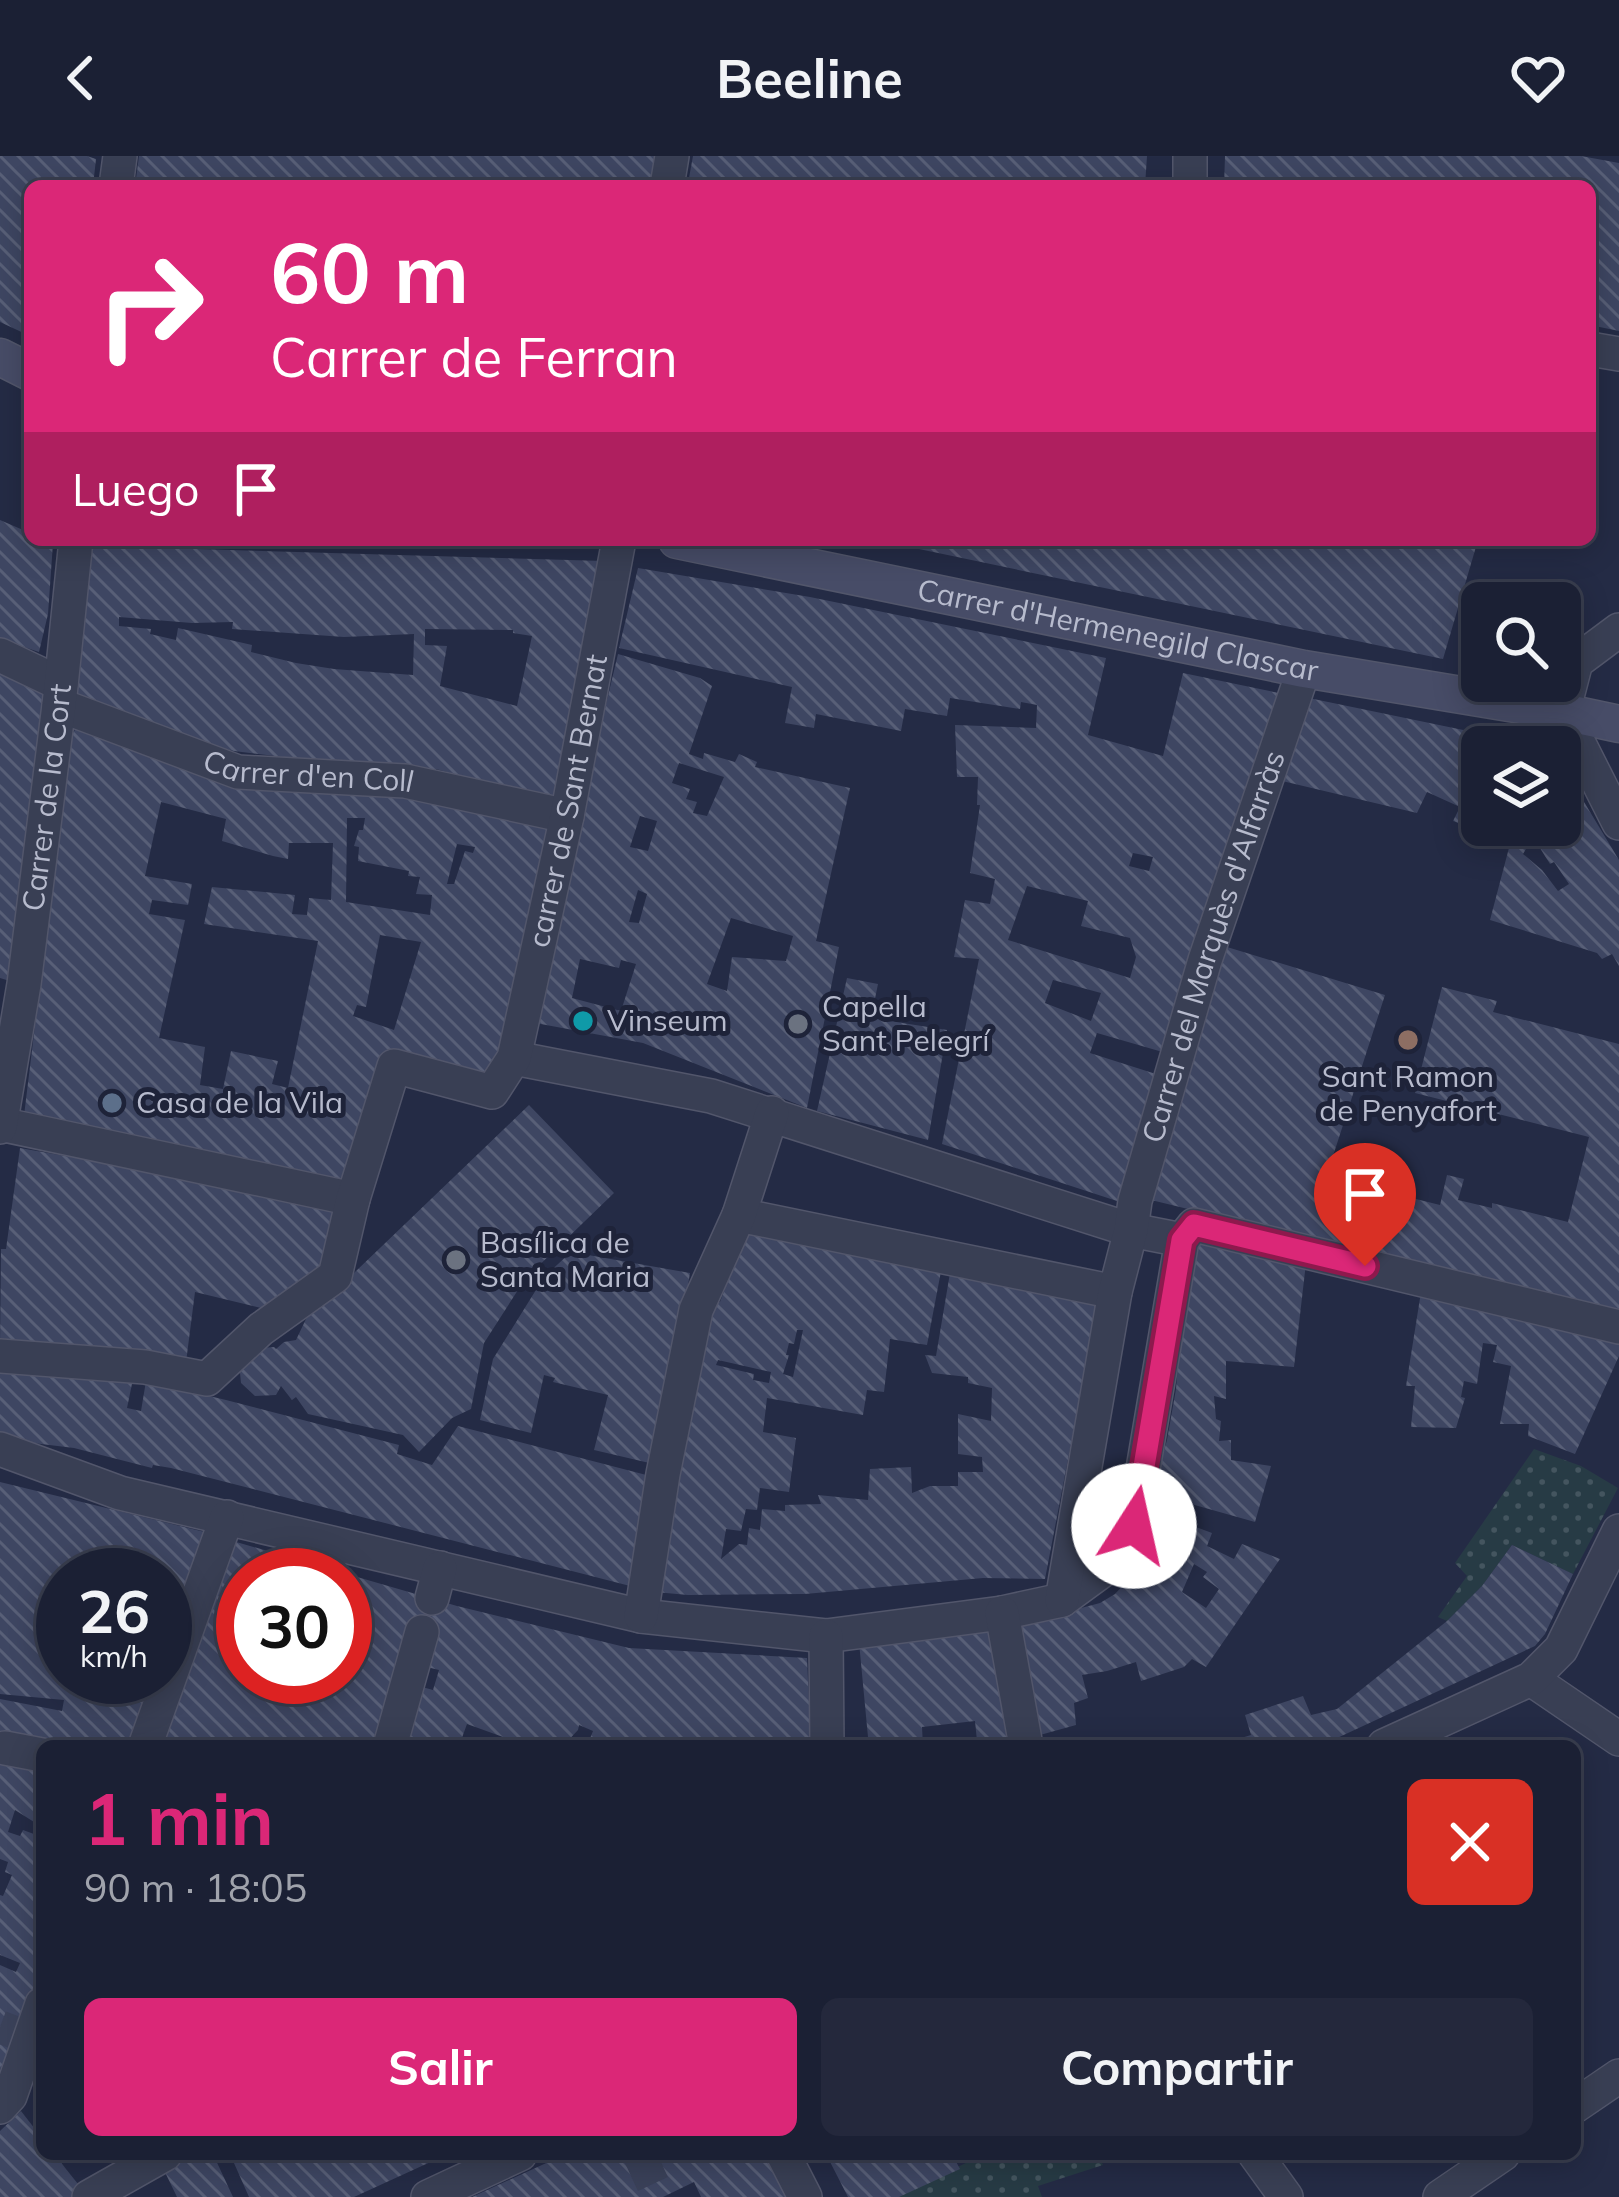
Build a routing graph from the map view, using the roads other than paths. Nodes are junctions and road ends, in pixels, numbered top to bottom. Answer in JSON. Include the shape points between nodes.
{"nodes":[{"id":1,"x":75,"y":546,"type":"edge"},
{"id":2,"x":618,"y":546,"type":"edge"},
{"id":3,"x":706,"y":546,"type":"edge"},
{"id":4,"x":1619,"y":630,"type":"edge"},
{"id":5,"x":0,"y":655,"type":"edge"},
{"id":6,"x":1304,"y":669,"type":"junction"},
{"id":7,"x":60,"y":695,"type":"junction"},
{"id":8,"x":1563,"y":712,"type":"junction"},
{"id":9,"x":1619,"y":724,"type":"edge"},
{"id":10,"x":567,"y":816,"type":"junction"},
{"id":11,"x":1619,"y":823,"type":"edge"},
{"id":12,"x":514,"y":1058,"type":"junction"},
{"id":13,"x":772,"y":1113,"type":"junction"},
{"id":14,"x":0,"y":1125,"type":"edge"},
{"id":15,"x":353,"y":1199,"type":"junction"},
{"id":16,"x":739,"y":1215,"type":"junction"},
{"id":17,"x":1131,"y":1230,"type":"junction"},
{"id":18,"x":1182,"y":1240,"type":"junction"},
{"id":19,"x":1115,"y":1292,"type":"junction"},
{"id":20,"x":1619,"y":1327,"type":"edge"},
{"id":21,"x":0,"y":1356,"type":"edge"},
{"id":22,"x":0,"y":1449,"type":"edge"},
{"id":23,"x":227,"y":1517,"type":"junction"},
{"id":24,"x":1619,"y":1531,"type":"edge"},
{"id":25,"x":1061,"y":1600,"type":"junction"},
{"id":26,"x":1002,"y":1613,"type":"junction"},
{"id":27,"x":641,"y":1616,"type":"junction"},
{"id":28,"x":422,"y":1631,"type":"dead end"},
{"id":29,"x":826,"y":1636,"type":"junction"},
{"id":30,"x":1531,"y":1679,"type":"junction"},
{"id":31,"x":1619,"y":1739,"type":"edge"},
{"id":32,"x":147,"y":1740,"type":"edge"},
{"id":33,"x":391,"y":1740,"type":"edge"},
{"id":34,"x":827,"y":1740,"type":"edge"},
{"id":35,"x":1026,"y":1740,"type":"edge"},
{"id":36,"x":1397,"y":1740,"type":"edge"},
{"id":37,"x":5,"y":1748,"type":"dead end"},
{"id":38,"x":36,"y":1754,"type":"edge"},
{"id":39,"x":29,"y":2044,"type":"edge"},
{"id":40,"x":1619,"y":2076,"type":"edge"},
{"id":41,"x":1581,"y":2102,"type":"edge"},
{"id":42,"x":0,"y":2108,"type":"edge"},
{"id":43,"x":153,"y":2160,"type":"edge"},
{"id":44,"x":507,"y":2160,"type":"edge"},
{"id":45,"x":786,"y":2160,"type":"edge"},
{"id":46,"x":1260,"y":2160,"type":"edge"},
{"id":47,"x":1494,"y":2160,"type":"edge"},
{"id":48,"x":120,"y":2176,"type":"edge"},
{"id":49,"x":89,"y":2197,"type":"edge"},
{"id":50,"x":428,"y":2197,"type":"edge"},
{"id":51,"x":805,"y":2197,"type":"edge"},
{"id":52,"x":1286,"y":2197,"type":"edge"},
{"id":53,"x":1440,"y":2197,"type":"edge"}],
"edges":[{"from":1,"to":7,"type":"street","name":"Carrer de la Cort"},
{"from":2,"to":10,"type":"street","name":"carrer de Sant Bernat"},
{"from":3,"to":6,"type":"street","name":"Carrer d'Hermenegild Clascar"},
{"from":4,"to":8,"type":"street","via":[[1576,662]]},
{"from":5,"to":7,"type":"street","name":"Carrer d'en Coll"},
{"from":6,"to":8,"type":"street","name":"Carrer d'Hermenegild Clascar"},
{"from":6,"to":17,"type":"street","name":"Carrer del Marquès d'Alfarràs","via":[[1205,960]]},
{"from":7,"to":10,"type":"street","name":"Carrer d'en Coll","via":[[238,772],[405,781]]},
{"from":7,"to":14,"type":"street","name":"Carrer de la Cort"},
{"from":8,"to":9,"type":"street","name":"Carrer d'Hermenegild Clascar"},
{"from":8,"to":11,"type":"street"},
{"from":10,"to":12,"type":"street","name":"carrer de Sant Bernat"},
{"from":12,"to":13,"type":"street"},
{"from":12,"to":15,"type":"street","via":[[492,1093],[394,1066]]},
{"from":13,"to":16,"type":"street"},
{"from":13,"to":17,"type":"street"},
{"from":14,"to":15,"type":"street"},
{"from":15,"to":21,"type":"street","via":[[335,1276],[207,1379],[145,1366]]},
{"from":16,"to":19,"type":"street"},
{"from":16,"to":27,"type":"street","via":[[696,1310]]},
{"from":17,"to":18,"type":"street"},
{"from":17,"to":19,"type":"street","name":"Carrer del Marquès d'Alfarràs"},
{"from":18,"to":20,"type":"street","via":[[1194,1225]]},
{"from":18,"to":25,"type":"street","via":[[1129,1551]]},
{"from":19,"to":25,"type":"street","name":"Carrer del Marquès d'Alfarràs"},
{"from":22,"to":23,"type":"street","via":[[120,1493]]},
{"from":23,"to":27,"type":"street","via":[[436,1583]]},
{"from":23,"to":32,"type":"street"},
{"from":24,"to":30,"type":"street","via":[[1561,1649]]},
{"from":25,"to":26,"type":"street"},
{"from":26,"to":29,"type":"street"},
{"from":26,"to":35,"type":"street"},
{"from":27,"to":29,"type":"street"},
{"from":28,"to":33,"type":"street"},
{"from":29,"to":34,"type":"street"},
{"from":30,"to":31,"type":"street"},
{"from":30,"to":36,"type":"street"},
{"from":37,"to":38,"type":"street"},
{"from":39,"to":42,"type":"street"},
{"from":40,"to":41,"type":"street"},
{"from":43,"to":48,"type":"street"},
{"from":44,"to":50,"type":"street"},
{"from":45,"to":51,"type":"street"},
{"from":46,"to":52,"type":"street"},
{"from":47,"to":53,"type":"street"},
{"from":48,"to":49,"type":"street"}]}
